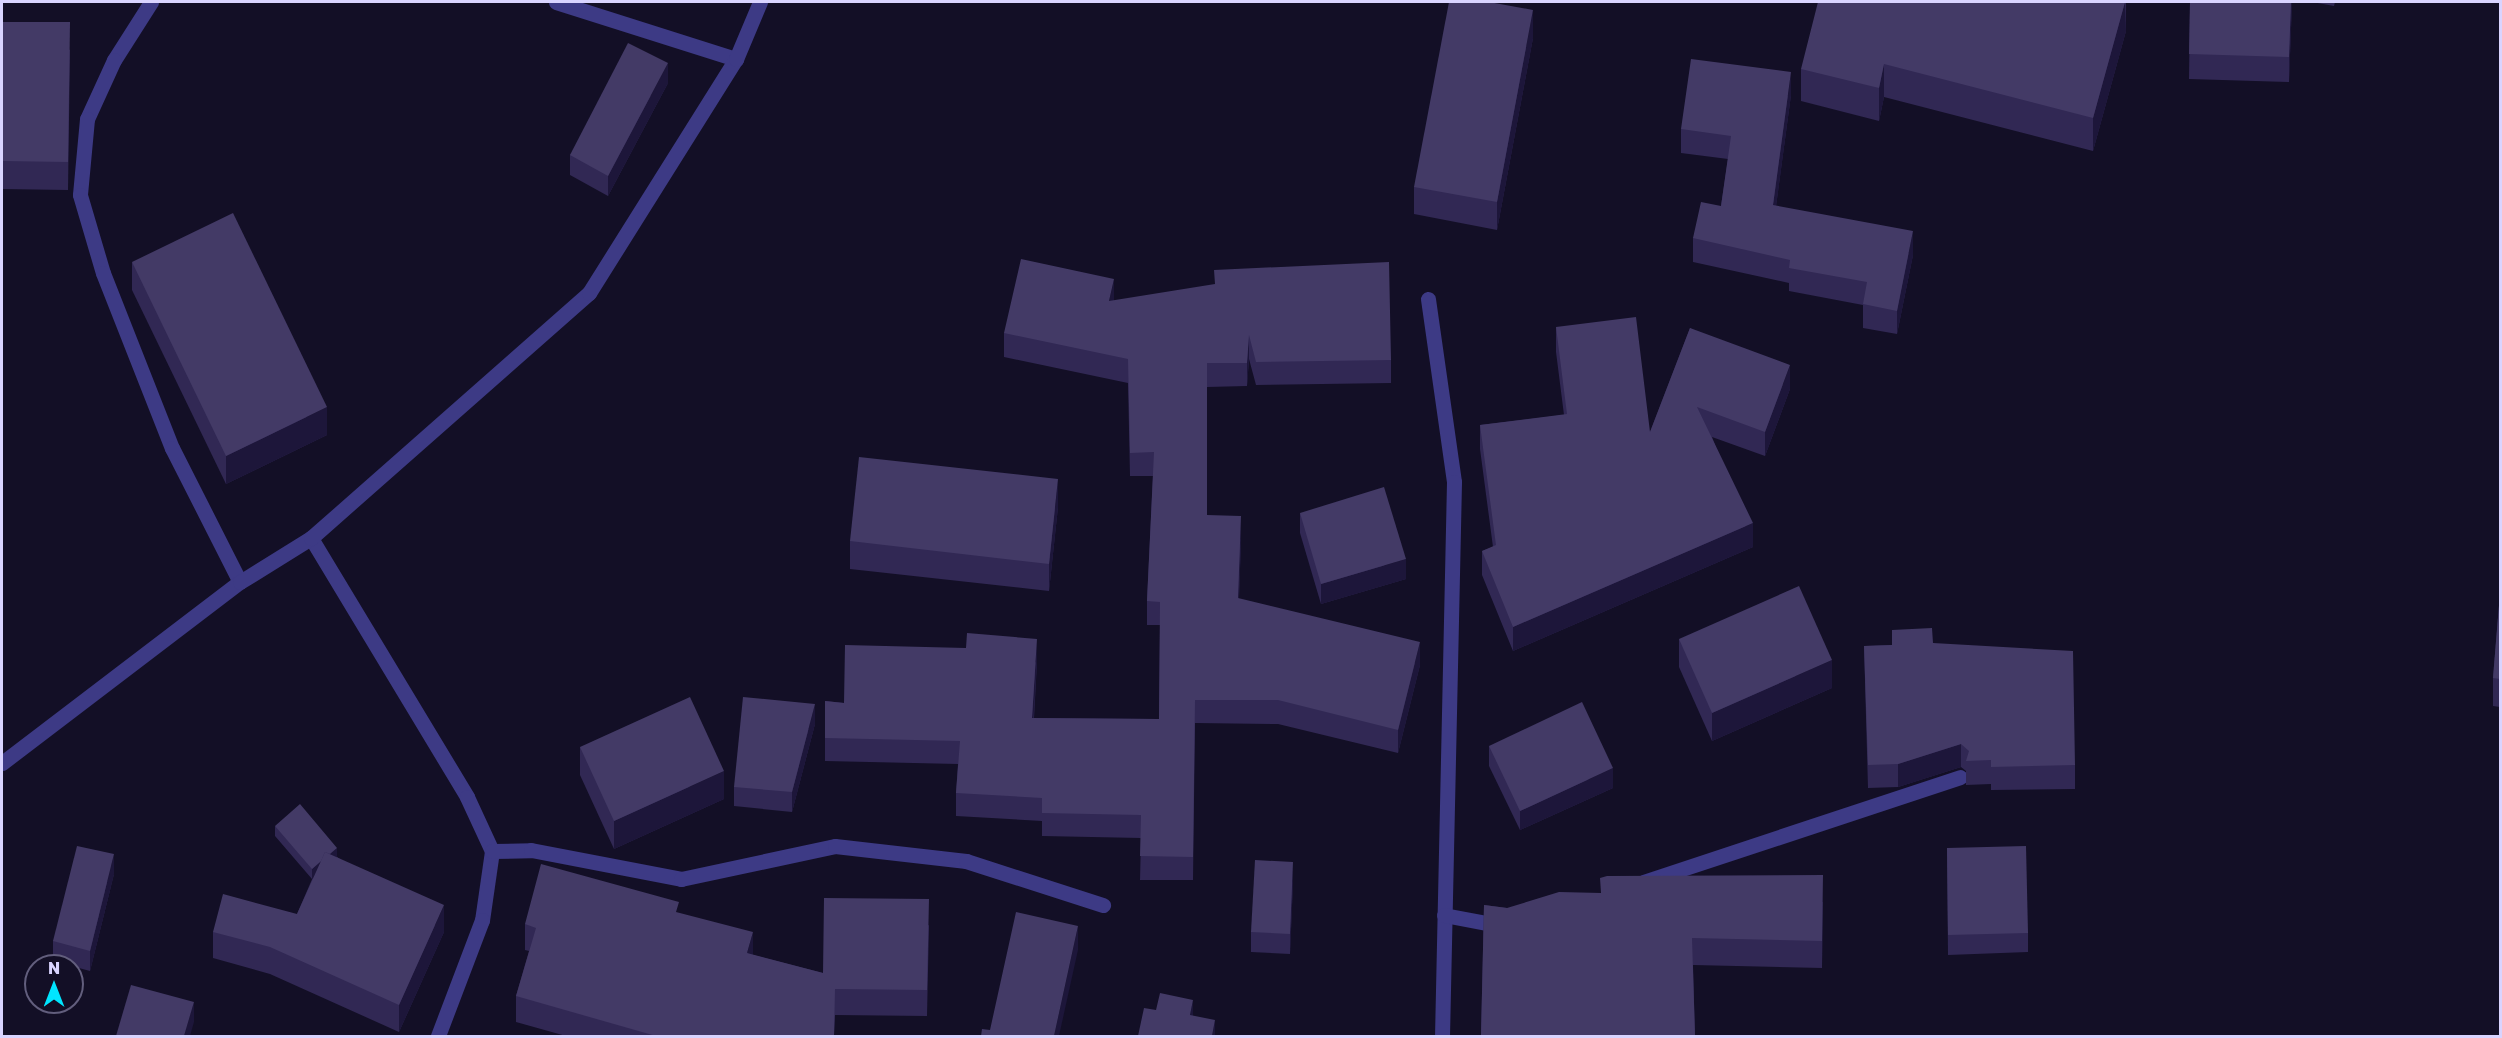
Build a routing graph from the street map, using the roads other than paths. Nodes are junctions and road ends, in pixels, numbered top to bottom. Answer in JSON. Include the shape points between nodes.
{"nodes":[{"id":1,"x":152,"y":2,"type":"edge"},
{"id":2,"x":556,"y":2,"type":"edge"},
{"id":3,"x":760,"y":2,"type":"edge"},
{"id":4,"x":736,"y":59,"type":"junction"},
{"id":5,"x":1428,"y":299,"type":"dead end"},
{"id":6,"x":311,"y":538,"type":"junction"},
{"id":7,"x":240,"y":582,"type":"junction"},
{"id":8,"x":2,"y":763,"type":"edge"},
{"id":9,"x":1960,"y":777,"type":"dead end"},
{"id":10,"x":492,"y":851,"type":"junction"},
{"id":11,"x":1624,"y":888,"type":"edge"},
{"id":12,"x":1103,"y":905,"type":"dead end"},
{"id":13,"x":1444,"y":915,"type":"junction"},
{"id":14,"x":1516,"y":923,"type":"edge"},
{"id":15,"x":438,"y":1036,"type":"edge"},
{"id":16,"x":1442,"y":1036,"type":"edge"}],
"edges":[{"from":1,"to":7,"type":"street","via":[[114,60],[87,119],[80,195],[103,273],[172,448]]},
{"from":2,"to":4,"type":"street"},
{"from":3,"to":4,"type":"street"},
{"from":4,"to":6,"type":"street","via":[[589,293]]},
{"from":5,"to":13,"type":"street","via":[[1454,482]]},
{"from":6,"to":7,"type":"street"},
{"from":6,"to":10,"type":"street","via":[[467,797]]},
{"from":7,"to":8,"type":"street"},
{"from":9,"to":11,"type":"street"},
{"from":10,"to":12,"type":"street","via":[[531,850],[681,879],[835,846],[966,861]]},
{"from":10,"to":15,"type":"street","via":[[482,920]]},
{"from":13,"to":14,"type":"street","via":[[1505,926]]},
{"from":13,"to":16,"type":"street"}]}
